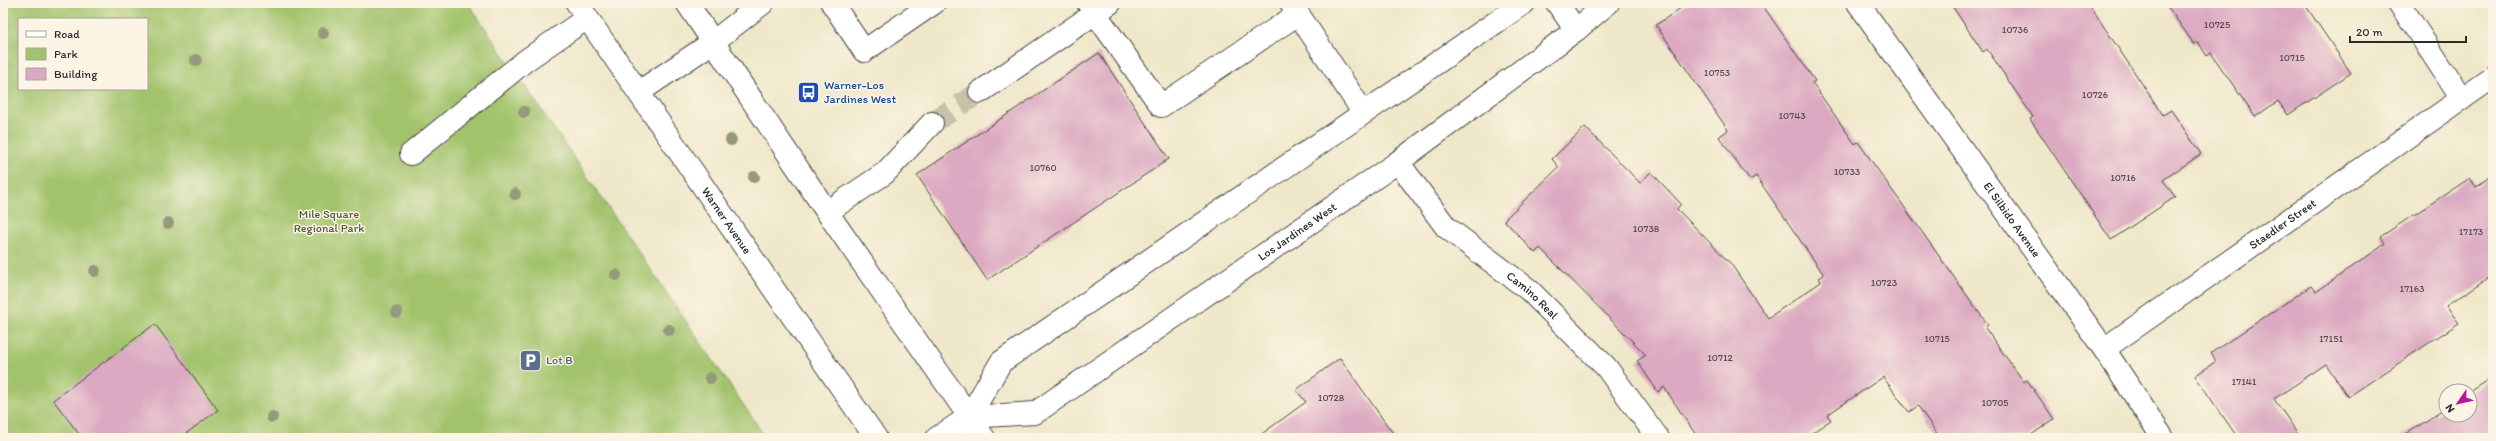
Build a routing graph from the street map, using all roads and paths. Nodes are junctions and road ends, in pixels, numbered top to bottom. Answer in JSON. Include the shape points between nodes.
{"nodes":[{"id":1,"x":687,"y":3,"type":"edge"},
{"id":2,"x":763,"y":3,"type":"edge"},
{"id":3,"x":832,"y":3,"type":"edge"},
{"id":4,"x":934,"y":3,"type":"edge"},
{"id":5,"x":1524,"y":3,"type":"edge"},
{"id":6,"x":1557,"y":3,"type":"edge"},
{"id":7,"x":1608,"y":3,"type":"edge"},
{"id":8,"x":1858,"y":3,"type":"edge"},
{"id":9,"x":2400,"y":3,"type":"edge"},
{"id":10,"x":1098,"y":6,"type":"edge"},
{"id":11,"x":1295,"y":8,"type":"edge"},
{"id":12,"x":582,"y":11,"type":"edge"},
{"id":13,"x":1576,"y":30,"type":"junction"},
{"id":14,"x":713,"y":42,"type":"junction"},
{"id":15,"x":2493,"y":77,"type":"edge"},
{"id":16,"x":639,"y":92,"type":"junction"},
{"id":17,"x":980,"y":92,"type":"tunnel mouth"},
{"id":18,"x":2462,"y":99,"type":"junction"},
{"id":19,"x":1363,"y":112,"type":"junction"},
{"id":20,"x":932,"y":123,"type":"tunnel mouth"},
{"id":21,"x":411,"y":154,"type":"dead end"},
{"id":22,"x":1398,"y":162,"type":"junction"},
{"id":23,"x":828,"y":212,"type":"junction"},
{"id":24,"x":2104,"y":349,"type":"junction"},
{"id":25,"x":969,"y":417,"type":"junction"},
{"id":26,"x":876,"y":438,"type":"edge"},
{"id":27,"x":937,"y":438,"type":"edge"},
{"id":28,"x":984,"y":438,"type":"edge"},
{"id":29,"x":1658,"y":438,"type":"edge"},
{"id":30,"x":2163,"y":438,"type":"edge"}],
"edges":[{"from":1,"to":14,"type":"street"},
{"from":2,"to":14,"type":"street"},
{"from":3,"to":4,"type":"street","via":[[864,52]]},
{"from":5,"to":19,"type":"street","name":"Los Jardines West"},
{"from":6,"to":13,"type":"street"},
{"from":7,"to":13,"type":"street","name":"Los Jardines West"},
{"from":8,"to":24,"type":"street","name":"El Silbido Avenue"},
{"from":9,"to":18,"type":"street"},
{"from":10,"to":11,"type":"street","via":[[1161,106]]},
{"from":10,"to":17,"type":"street"},
{"from":11,"to":19,"type":"street"},
{"from":12,"to":16,"type":"street","name":"Warner Avenue"},
{"from":12,"to":21,"type":"street"},
{"from":13,"to":22,"type":"street","name":"Los Jardines West"},
{"from":14,"to":16,"type":"street"},
{"from":14,"to":23,"type":"street"},
{"from":15,"to":18,"type":"street","name":"Staedler Street"},
{"from":16,"to":26,"type":"street","name":"Warner Avenue"},
{"from":18,"to":24,"type":"street","name":"Staedler Street"},
{"from":19,"to":25,"type":"street","name":"Los Jardines West","via":[[1001,362]]},
{"from":20,"to":23,"type":"street","via":[[885,173]]},
{"from":22,"to":25,"type":"street","name":"Los Jardines West","via":[[1035,413]]},
{"from":22,"to":29,"type":"street","name":"Camino Real","via":[[1446,226],[1529,290],[1606,367]]},
{"from":23,"to":25,"type":"street"},
{"from":24,"to":30,"type":"street","name":"El Silbido Avenue"},
{"from":25,"to":27,"type":"street","name":"Los Jardines West"},
{"from":25,"to":28,"type":"street"}]}
